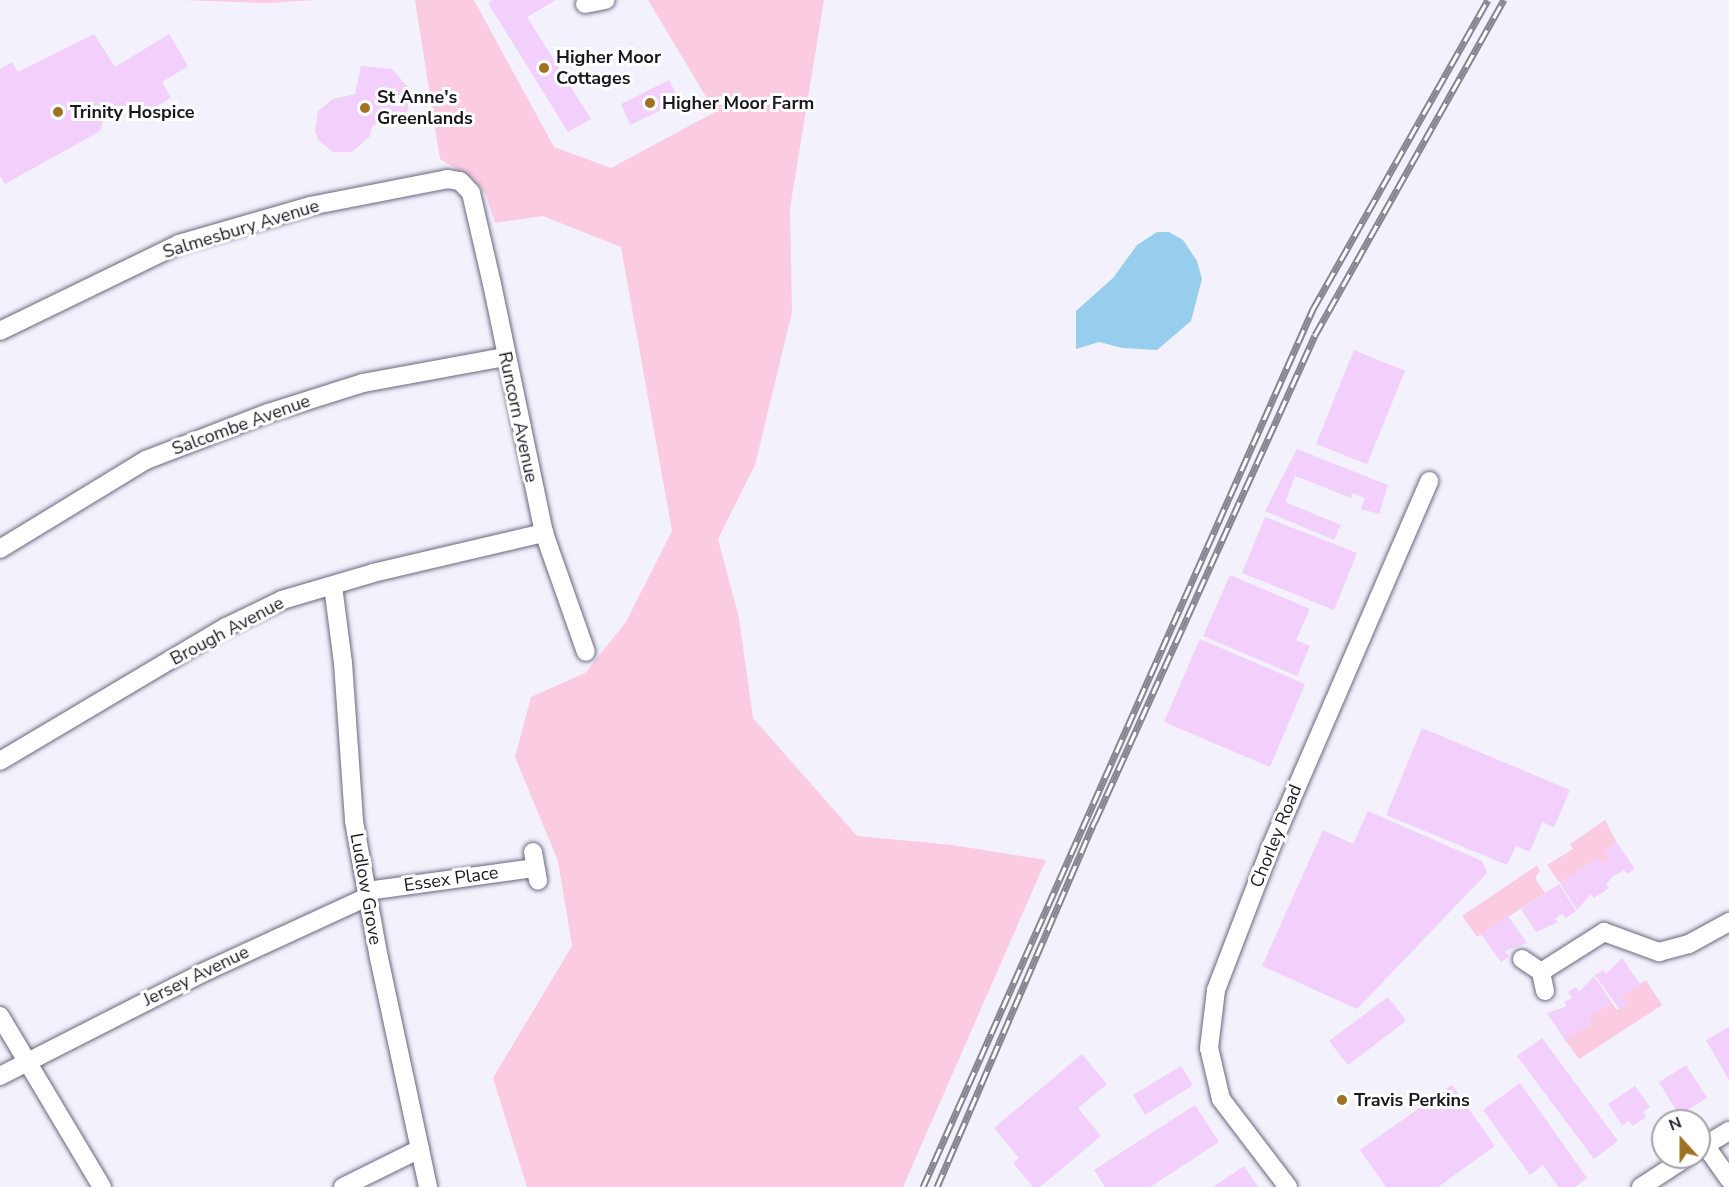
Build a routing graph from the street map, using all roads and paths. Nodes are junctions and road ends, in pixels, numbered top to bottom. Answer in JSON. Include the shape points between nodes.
{"nodes":[{"id":1,"x":606,"y":0,"type":"edge"},
{"id":2,"x":585,"y":4,"type":"dead end"},
{"id":3,"x":460,"y":181,"type":"joint"},
{"id":4,"x":0,"y":331,"type":"edge"},
{"id":5,"x":505,"y":357,"type":"junction"},
{"id":6,"x":1429,"y":481,"type":"dead end"},
{"id":7,"x":544,"y":533,"type":"junction"},
{"id":8,"x":0,"y":549,"type":"edge"},
{"id":9,"x":333,"y":586,"type":"junction"},
{"id":10,"x":585,"y":652,"type":"dead end"},
{"id":11,"x":0,"y":761,"type":"edge"},
{"id":12,"x":535,"y":867,"type":"dead end"},
{"id":13,"x":367,"y":894,"type":"junction"},
{"id":14,"x":1729,"y":922,"type":"edge"},
{"id":15,"x":1522,"y":959,"type":"dead end"},
{"id":16,"x":1541,"y":972,"type":"junction"},
{"id":17,"x":1545,"y":991,"type":"dead end"},
{"id":18,"x":0,"y":1016,"type":"edge"},
{"id":19,"x":26,"y":1059,"type":"junction"},
{"id":20,"x":0,"y":1076,"type":"edge"},
{"id":21,"x":1729,"y":1131,"type":"edge"},
{"id":22,"x":1711,"y":1142,"type":"edge"},
{"id":23,"x":420,"y":1149,"type":"junction"},
{"id":24,"x":1711,"y":1158,"type":"edge"},
{"id":25,"x":1669,"y":1169,"type":"edge"},
{"id":26,"x":1729,"y":1179,"type":"edge"},
{"id":27,"x":102,"y":1187,"type":"edge"},
{"id":28,"x":343,"y":1187,"type":"edge"},
{"id":29,"x":428,"y":1187,"type":"edge"},
{"id":30,"x":1288,"y":1187,"type":"edge"},
{"id":31,"x":1641,"y":1187,"type":"edge"}],
"edges":[{"from":1,"to":2,"type":"street"},
{"from":3,"to":4,"type":"street","name":"Salmesbury Avenue","via":[[447,179],[310,207],[180,244]]},
{"from":3,"to":5,"type":"street","name":"Runcorn Avenue","via":[[471,193]]},
{"from":5,"to":7,"type":"street","name":"Runcorn Avenue"},
{"from":5,"to":8,"type":"street","name":"Salcombe Avenue","via":[[363,383],[268,413],[146,460]]},
{"from":6,"to":30,"type":"street","name":"Chorley Road","via":[[1270,849],[1216,990],[1209,1048],[1221,1099]]},
{"from":7,"to":9,"type":"street","name":"Brough Avenue"},
{"from":7,"to":10,"type":"street","name":"Runcorn Avenue"},
{"from":9,"to":11,"type":"street","name":"Brough Avenue","via":[[282,600],[226,627]]},
{"from":9,"to":13,"type":"street","name":"Ludlow Grove","via":[[343,663],[354,821]]},
{"from":12,"to":13,"type":"street","name":"Essex Place"},
{"from":13,"to":19,"type":"street","name":"Jersey Avenue"},
{"from":13,"to":23,"type":"street","name":"Ludlow Grove"},
{"from":14,"to":16,"type":"street","via":[[1689,944],[1659,952],[1604,932]]},
{"from":15,"to":16,"type":"street"},
{"from":16,"to":17,"type":"street"},
{"from":18,"to":19,"type":"street"},
{"from":19,"to":20,"type":"street","name":"Jersey Avenue"},
{"from":19,"to":27,"type":"street"},
{"from":21,"to":22,"type":"street"},
{"from":23,"to":28,"type":"street"},
{"from":23,"to":29,"type":"street","name":"Ludlow Grove"},
{"from":24,"to":26,"type":"street"},
{"from":25,"to":31,"type":"street"}]}
